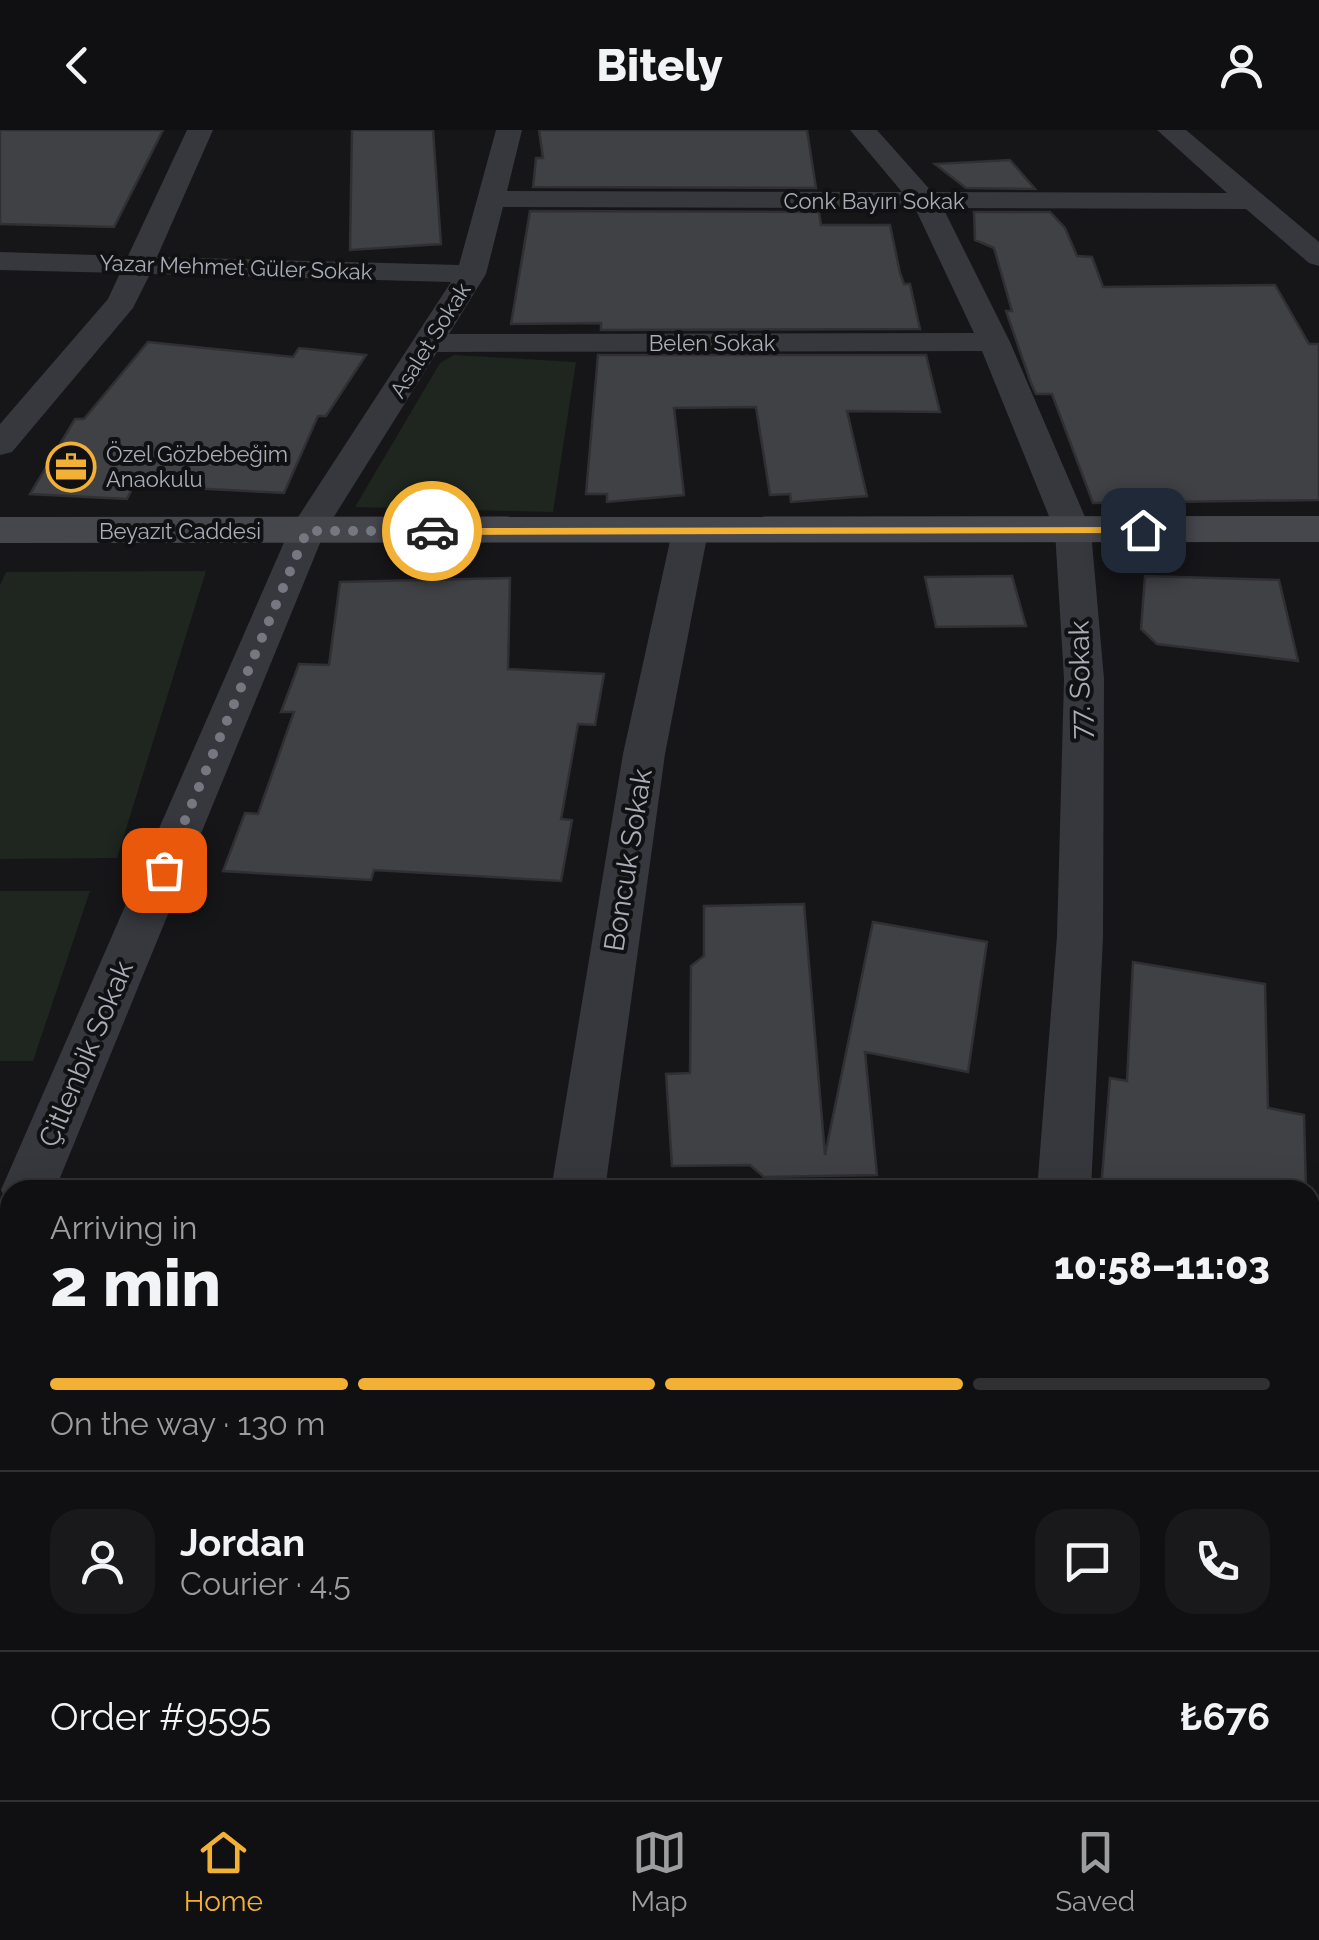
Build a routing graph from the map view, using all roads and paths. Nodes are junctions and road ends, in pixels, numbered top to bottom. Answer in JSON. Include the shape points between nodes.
{"nodes":[{"id":1,"x":200,"y":130,"type":"edge"},
{"id":2,"x":509,"y":130,"type":"edge"},
{"id":3,"x":863,"y":130,"type":"edge"},
{"id":4,"x":1170,"y":130,"type":"edge"},
{"id":5,"x":492,"y":200,"type":"junction"},
{"id":6,"x":924,"y":201,"type":"junction"},
{"id":7,"x":1257,"y":201,"type":"junction"},
{"id":8,"x":1319,"y":257,"type":"edge"},
{"id":9,"x":0,"y":261,"type":"edge"},
{"id":10,"x":141,"y":264,"type":"junction"},
{"id":11,"x":471,"y":274,"type":"junction"},
{"id":12,"x":994,"y":342,"type":"junction"},
{"id":13,"x":430,"y":343,"type":"junction"},
{"id":14,"x":0,"y":445,"type":"edge"},
{"id":15,"x":1319,"y":529,"type":"edge"},
{"id":16,"x":0,"y":530,"type":"edge"},
{"id":17,"x":307,"y":531,"type":"junction"},
{"id":18,"x":1073,"y":531,"type":"junction"},
{"id":19,"x":690,"y":532,"type":"junction"},
{"id":20,"x":32,"y":1180,"type":"edge"},
{"id":21,"x":580,"y":1180,"type":"edge"},
{"id":22,"x":1065,"y":1180,"type":"edge"}],
"edges":[{"from":1,"to":10,"type":"street"},
{"from":2,"to":5,"type":"street","name":"Asalet Sokak"},
{"from":3,"to":6,"type":"street","name":"77. Sokak"},
{"from":4,"to":7,"type":"street"},
{"from":5,"to":6,"type":"street","name":"Conk Bayırı Sokak"},
{"from":5,"to":11,"type":"street","name":"Asalet Sokak"},
{"from":6,"to":7,"type":"street","name":"Conk Bayırı Sokak"},
{"from":6,"to":12,"type":"street","name":"77. Sokak"},
{"from":7,"to":8,"type":"street"},
{"from":9,"to":10,"type":"street","name":"Yazar Mehmet Güler Sokak"},
{"from":10,"to":11,"type":"street","name":"Yazar Mehmet Güler Sokak"},
{"from":10,"to":14,"type":"street","via":[[122,302]]},
{"from":11,"to":13,"type":"street","name":"Asalet Sokak"},
{"from":12,"to":13,"type":"street","name":"Belen Sokak"},
{"from":12,"to":18,"type":"street","name":"77. Sokak"},
{"from":13,"to":17,"type":"street","name":"Asalet Sokak"},
{"from":15,"to":18,"type":"street","name":"Beyazıt Caddesi"},
{"from":16,"to":17,"type":"street","name":"Beyazıt Caddesi"},
{"from":17,"to":19,"type":"street","name":"Beyazıt Caddesi"},
{"from":17,"to":20,"type":"street","name":"Çitlenbik Sokak"},
{"from":18,"to":19,"type":"street","name":"Beyazıt Caddesi"},
{"from":18,"to":22,"type":"street","name":"77. Sokak","via":[[1084,678],[1080,936]]},
{"from":19,"to":21,"type":"street","name":"Boncuk Sokak","via":[[644,754]]}]}
